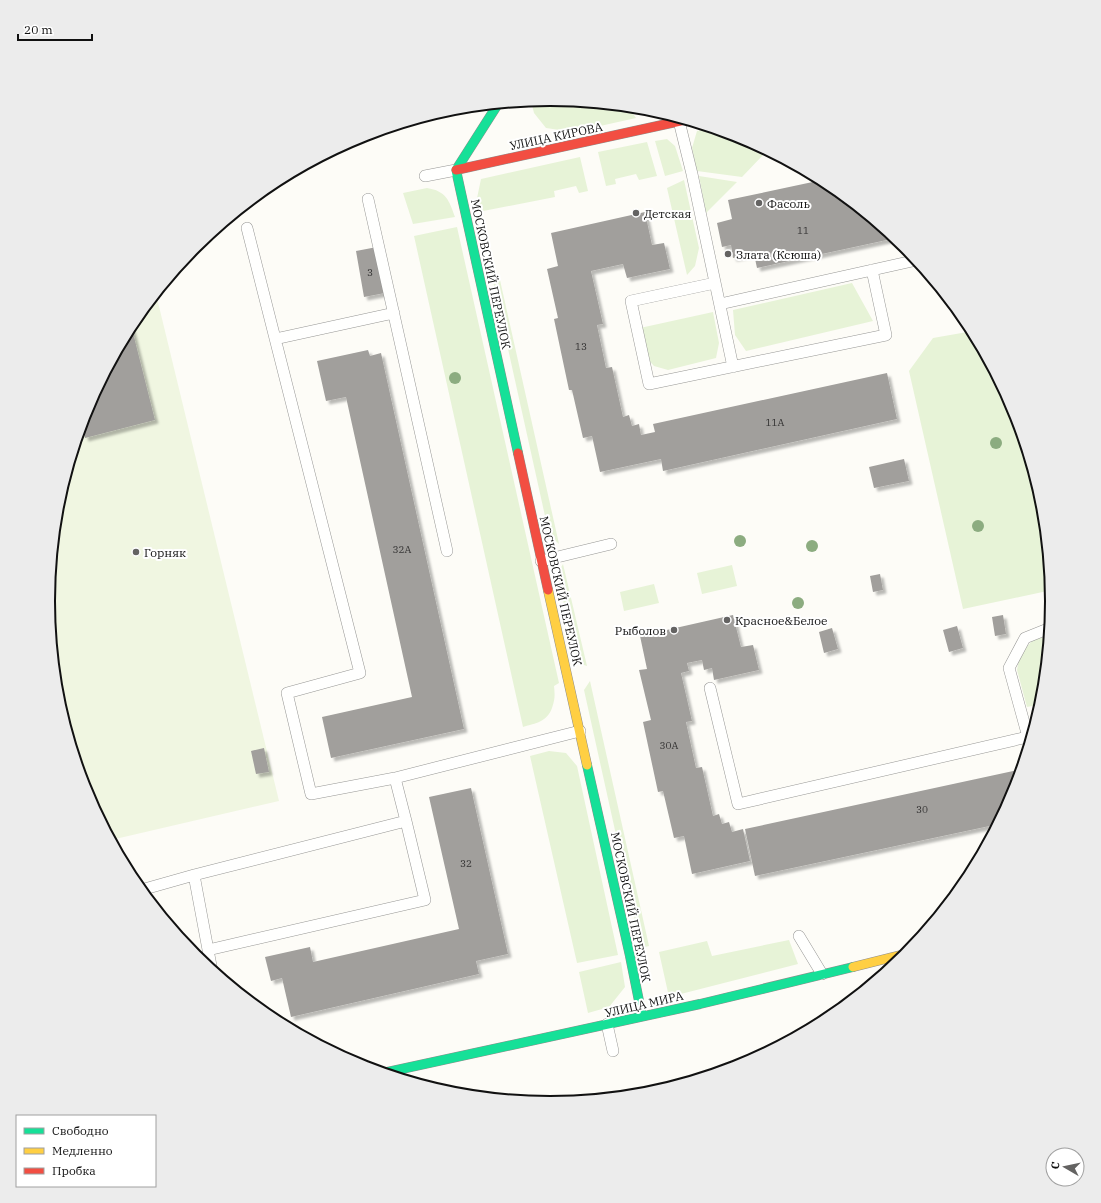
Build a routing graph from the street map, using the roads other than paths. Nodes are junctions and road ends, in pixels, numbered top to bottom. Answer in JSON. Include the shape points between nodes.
{"nodes":[{"id":1,"x":495,"y":109,"type":"edge"},
{"id":2,"x":674,"y":122,"type":"edge"},
{"id":3,"x":683,"y":124,"type":"edge"},
{"id":4,"x":456,"y":170,"type":"junction"},
{"id":5,"x":425,"y":176,"type":"dead end"},
{"id":6,"x":368,"y":199,"type":"dead end"},
{"id":7,"x":247,"y":228,"type":"dead end"},
{"id":8,"x":911,"y":261,"type":"edge"},
{"id":9,"x":872,"y":270,"type":"junction"},
{"id":10,"x":715,"y":283,"type":"junction"},
{"id":11,"x":720,"y":304,"type":"junction"},
{"id":12,"x":394,"y":313,"type":"junction"},
{"id":13,"x":275,"y":339,"type":"junction"},
{"id":14,"x":733,"y":368,"type":"junction"},
{"id":15,"x":611,"y":544,"type":"dead end"},
{"id":16,"x":447,"y":551,"type":"dead end"},
{"id":17,"x":541,"y":560,"type":"junction"},
{"id":18,"x":1045,"y":630,"type":"edge"},
{"id":19,"x":710,"y":688,"type":"dead end"},
{"id":20,"x":580,"y":731,"type":"junction"},
{"id":21,"x":1029,"y":731,"type":"edge"},
{"id":22,"x":1027,"y":737,"type":"edge"},
{"id":23,"x":395,"y":778,"type":"junction"},
{"id":24,"x":406,"y":821,"type":"junction"},
{"id":25,"x":194,"y":875,"type":"junction"},
{"id":26,"x":147,"y":888,"type":"edge"},
{"id":27,"x":799,"y":936,"type":"dead end"},
{"id":28,"x":208,"y":950,"type":"junction"},
{"id":29,"x":898,"y":955,"type":"edge"},
{"id":30,"x":210,"y":961,"type":"edge"},
{"id":31,"x":822,"y":974,"type":"junction"},
{"id":32,"x":642,"y":1016,"type":"junction"},
{"id":33,"x":608,"y":1024,"type":"junction"},
{"id":34,"x":613,"y":1051,"type":"dead end"},
{"id":35,"x":392,"y":1071,"type":"edge"}],
"edges":[{"from":1,"to":4,"type":"street"},
{"from":2,"to":4,"type":"street","name":"УЛИЦА КИРОВА"},
{"from":3,"to":10,"type":"lane"},
{"from":4,"to":5,"type":"lane"},
{"from":4,"to":17,"type":"street","name":"МОСКОВСКИЙ ПЕРЕУЛОК"},
{"from":6,"to":12,"type":"lane"},
{"from":7,"to":13,"type":"lane"},
{"from":8,"to":9,"type":"lane"},
{"from":9,"to":11,"type":"lane"},
{"from":9,"to":14,"type":"lane","via":[[886,335]]},
{"from":10,"to":11,"type":"lane"},
{"from":10,"to":14,"type":"lane","via":[[631,301],[649,384]]},
{"from":11,"to":14,"type":"lane"},
{"from":12,"to":13,"type":"lane"},
{"from":12,"to":16,"type":"lane"},
{"from":13,"to":23,"type":"lane","via":[[360,674],[287,693],[311,794]]},
{"from":15,"to":17,"type":"lane"},
{"from":17,"to":20,"type":"street","name":"МОСКОВСКИЙ ПЕРЕУЛОК"},
{"from":18,"to":21,"type":"lane","via":[[1024,638],[1009,668]]},
{"from":19,"to":22,"type":"lane","via":[[738,804]]},
{"from":20,"to":23,"type":"lane"},
{"from":20,"to":32,"type":"street","name":"МОСКОВСКИЙ ПЕРЕУЛОК"},
{"from":23,"to":24,"type":"lane"},
{"from":24,"to":25,"type":"lane"},
{"from":24,"to":28,"type":"lane","via":[[425,900]]},
{"from":25,"to":26,"type":"lane"},
{"from":25,"to":28,"type":"lane"},
{"from":27,"to":31,"type":"lane"},
{"from":28,"to":30,"type":"lane"},
{"from":29,"to":31,"type":"street","name":"УЛИЦА МИРА"},
{"from":31,"to":32,"type":"street","name":"УЛИЦА МИРА"},
{"from":32,"to":33,"type":"street","name":"УЛИЦА МИРА"},
{"from":33,"to":34,"type":"lane"},
{"from":33,"to":35,"type":"street","name":"УЛИЦА МИРА"}]}
